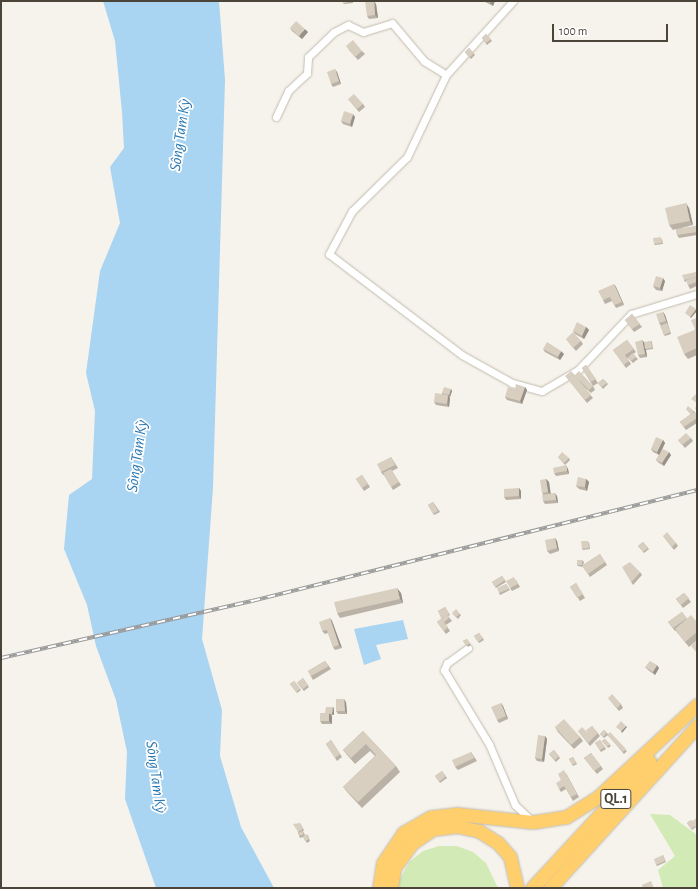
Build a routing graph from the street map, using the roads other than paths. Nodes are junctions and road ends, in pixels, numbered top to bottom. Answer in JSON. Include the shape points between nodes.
{"nodes":[{"id":1,"x":513,"y":1,"type":"edge"},
{"id":2,"x":446,"y":75,"type":"junction"},
{"id":3,"x":276,"y":117,"type":"dead end"},
{"id":4,"x":697,"y":294,"type":"edge"},
{"id":5,"x":468,"y":648,"type":"edge"},
{"id":6,"x":697,"y":706,"type":"edge"},
{"id":7,"x":697,"y":726,"type":"edge"},
{"id":8,"x":533,"y":822,"type":"junction"},
{"id":9,"x":379,"y":888,"type":"edge"},
{"id":10,"x":391,"y":888,"type":"edge"},
{"id":11,"x":517,"y":888,"type":"edge"},
{"id":12,"x":532,"y":888,"type":"edge"},
{"id":13,"x":550,"y":888,"type":"edge"}],
"edges":[{"from":1,"to":2,"type":"street"},
{"from":2,"to":3,"type":"street","via":[[424,61],[392,23],[363,32],[348,25],[308,57],[307,73],[288,91]]},
{"from":2,"to":4,"type":"street","via":[[407,157],[352,211],[329,251],[332,258],[462,355],[512,383],[542,391],[578,370],[631,314]]},
{"from":5,"to":8,"type":"street","via":[[447,663],[444,670],[489,744],[515,805]]},
{"from":6,"to":8,"type":"highway","via":[[600,796],[566,817]]},
{"from":6,"to":12,"type":"highway","number":"QL.1"},
{"from":7,"to":13,"type":"highway","number":"QL.1"},
{"from":8,"to":9,"type":"highway","via":[[457,814],[430,817],[403,833],[383,863]]},
{"from":10,"to":11,"type":"highway","via":[[394,868],[412,843],[433,830],[456,826],[479,831],[498,843],[510,857]]}]}
